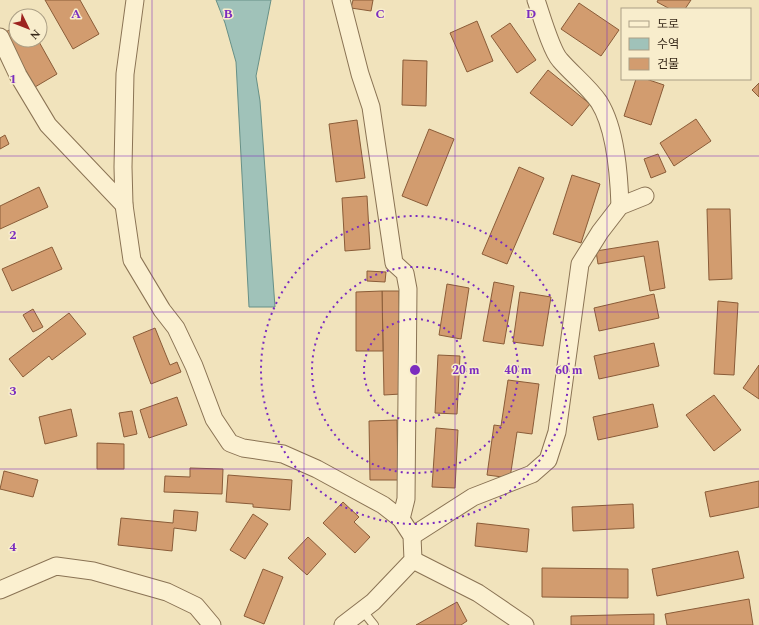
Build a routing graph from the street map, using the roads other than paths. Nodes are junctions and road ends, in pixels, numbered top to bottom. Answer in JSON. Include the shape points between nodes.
{"nodes":[{"id":1,"x":135,"y":0,"type":"edge"},
{"id":2,"x":341,"y":0,"type":"edge"},
{"id":3,"x":536,"y":0,"type":"edge"},
{"id":4,"x":0,"y":37,"type":"edge"},
{"id":5,"x":645,"y":196,"type":"dead end"},
{"id":6,"x":124,"y":205,"type":"junction"},
{"id":7,"x":620,"y":206,"type":"junction"},
{"id":8,"x":401,"y":519,"type":"junction"},
{"id":9,"x":412,"y":536,"type":"junction"},
{"id":10,"x":413,"y":560,"type":"junction"},
{"id":11,"x":0,"y":590,"type":"edge"},
{"id":12,"x":362,"y":610,"type":"junction"},
{"id":13,"x":212,"y":625,"type":"edge"},
{"id":14,"x":343,"y":625,"type":"edge"},
{"id":15,"x":374,"y":625,"type":"edge"},
{"id":16,"x":525,"y":625,"type":"edge"}],
"edges":[{"from":1,"to":6,"type":"street","via":[[125,74]]},
{"from":2,"to":8,"type":"street","via":[[371,107],[394,263],[405,273],[408,289],[406,499]]},
{"from":3,"to":7,"type":"street","via":[[558,58],[599,103],[609,124],[619,176]]},
{"from":4,"to":6,"type":"street","via":[[18,76],[48,125]]},
{"from":5,"to":7,"type":"street"},
{"from":6,"to":8,"type":"street","via":[[132,260],[176,328],[214,419],[230,443],[243,448],[283,454],[383,505]]},
{"from":7,"to":9,"type":"street","via":[[580,264],[557,432],[548,460],[532,474],[473,498]]},
{"from":8,"to":9,"type":"street"},
{"from":9,"to":10,"type":"street"},
{"from":10,"to":12,"type":"street"},
{"from":10,"to":16,"type":"street","via":[[478,593]]},
{"from":11,"to":13,"type":"street","via":[[56,566],[93,571],[167,592],[196,606]]},
{"from":12,"to":14,"type":"street"},
{"from":12,"to":15,"type":"lane"}]}
